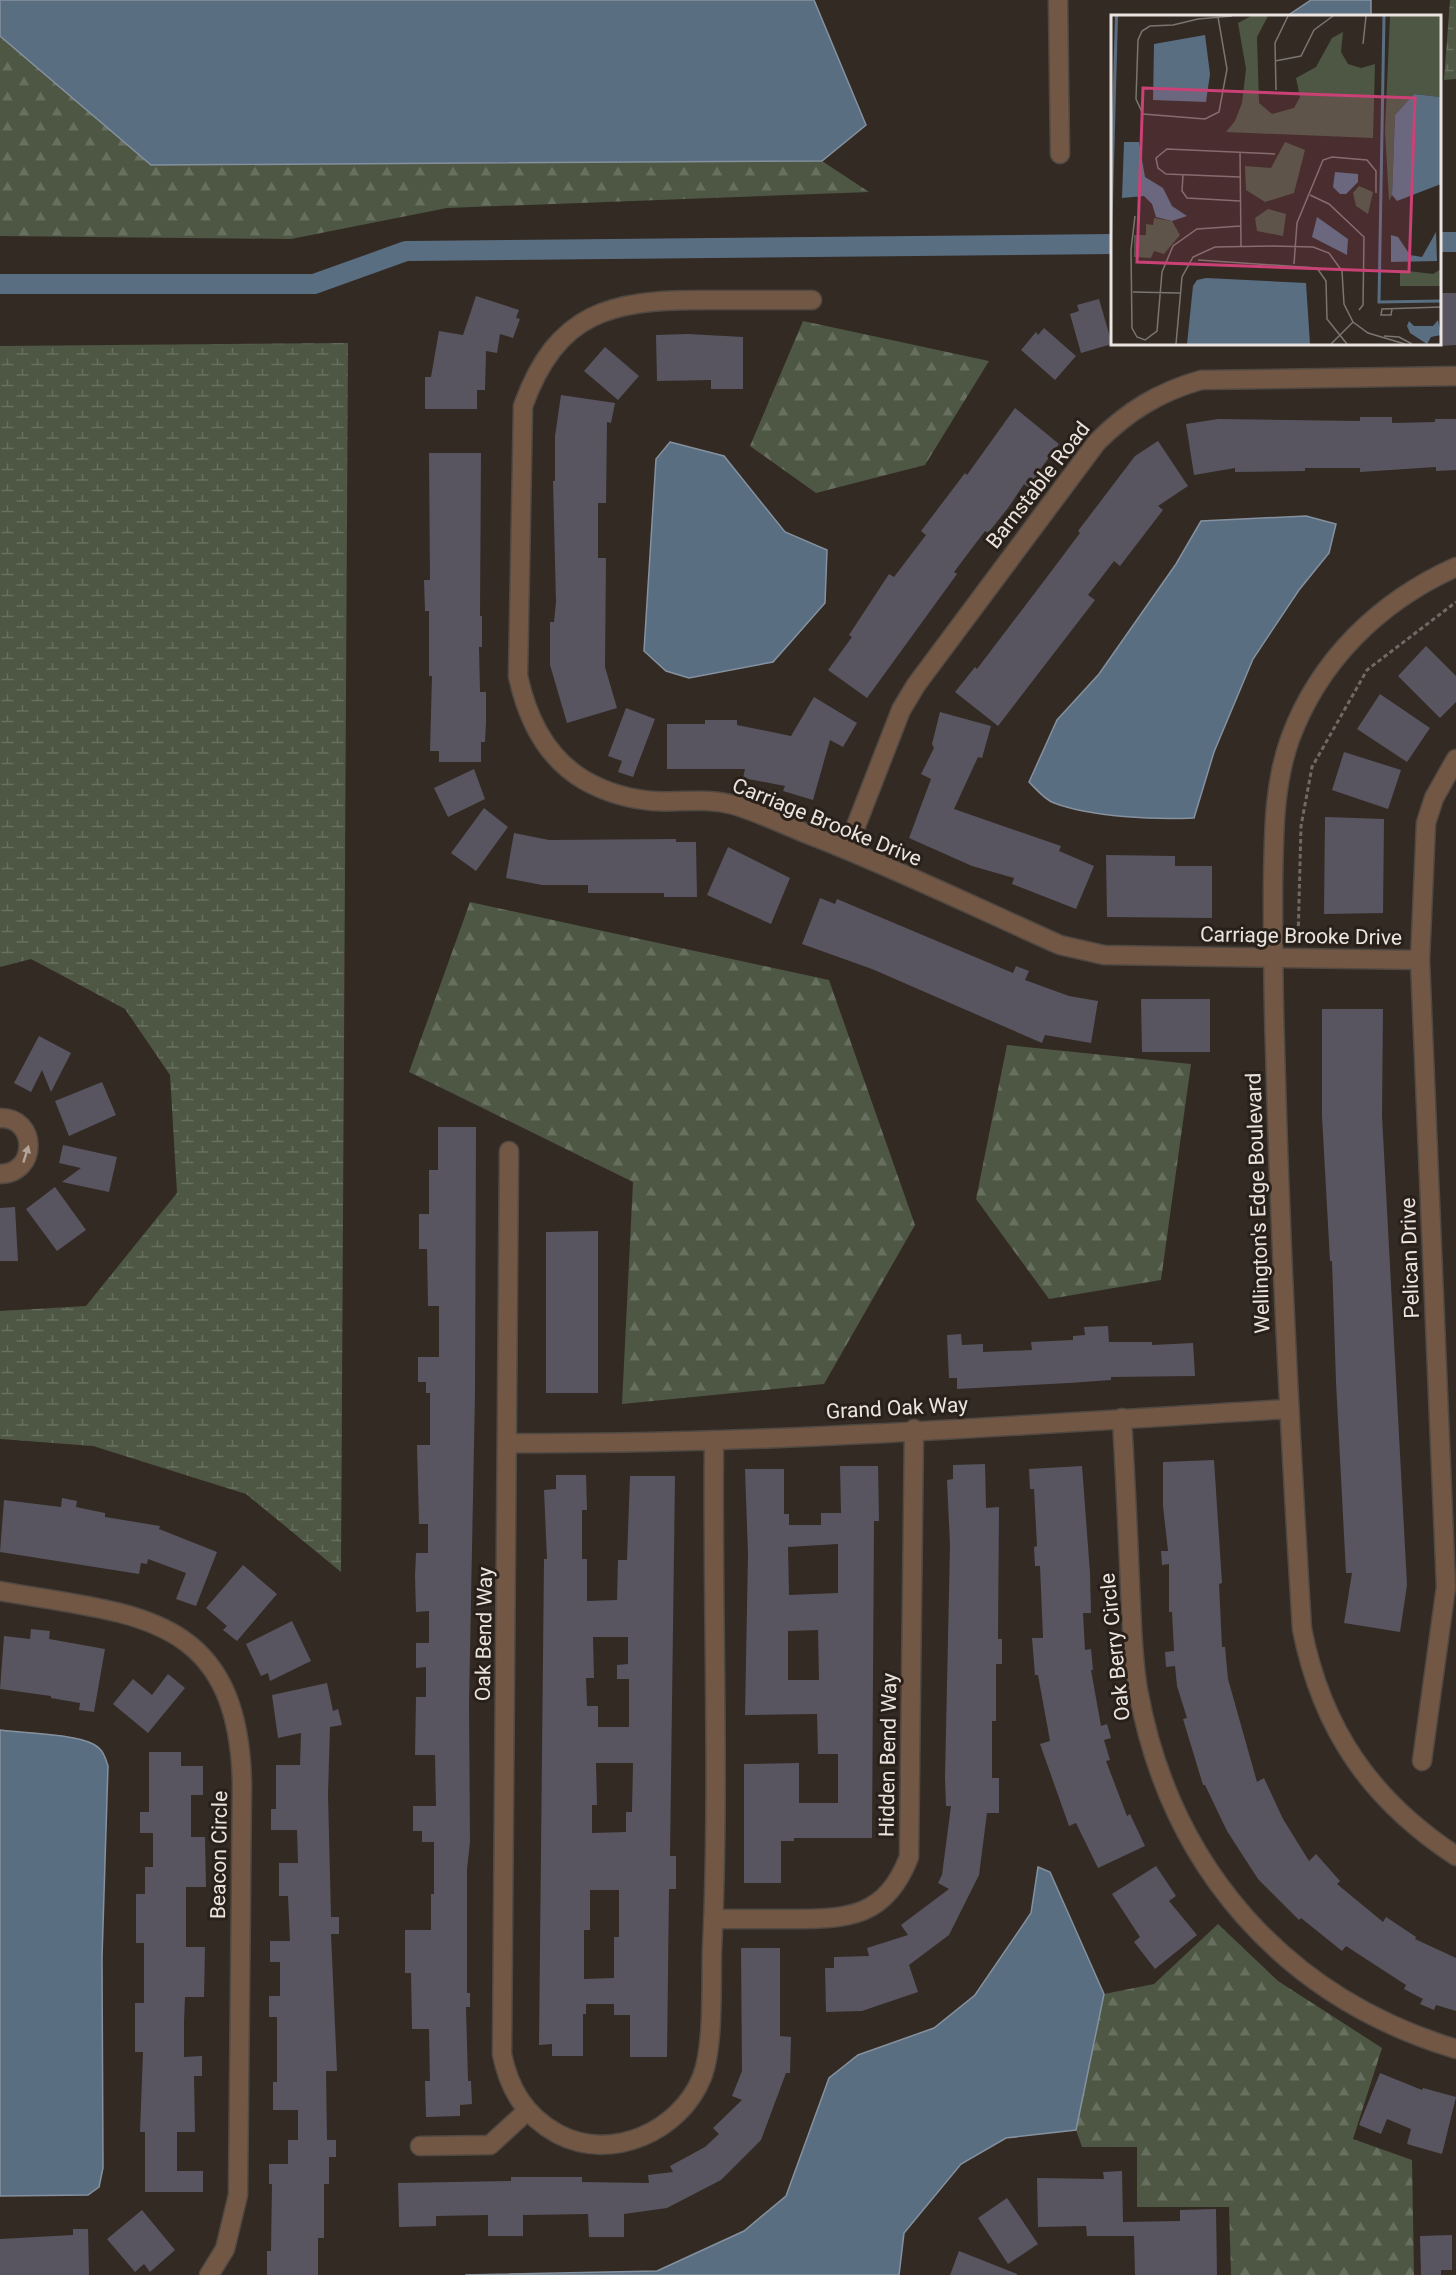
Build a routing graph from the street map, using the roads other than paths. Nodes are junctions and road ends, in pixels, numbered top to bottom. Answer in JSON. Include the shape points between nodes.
{"nodes":[{"id":1,"x":1058,"y":0,"type":"edge"},
{"id":2,"x":1060,"y":154,"type":"dead end"},
{"id":3,"x":812,"y":300,"type":"dead end"},
{"id":4,"x":1456,"y":376,"type":"edge"},
{"id":5,"x":1456,"y":567,"type":"edge"},
{"id":6,"x":1456,"y":759,"type":"edge"},
{"id":7,"x":847,"y":849,"type":"junction"},
{"id":8,"x":1272,"y":958,"type":"junction"},
{"id":9,"x":1420,"y":960,"type":"junction"},
{"id":10,"x":0,"y":1118,"type":"edge"},
{"id":11,"x":509,"y":1151,"type":"dead end"},
{"id":12,"x":0,"y":1174,"type":"edge"},
{"id":13,"x":1288,"y":1409,"type":"junction"},
{"id":14,"x":1122,"y":1418,"type":"junction"},
{"id":15,"x":914,"y":1430,"type":"junction"},
{"id":16,"x":714,"y":1440,"type":"junction"},
{"id":17,"x":508,"y":1443,"type":"junction"},
{"id":18,"x":0,"y":1591,"type":"edge"},
{"id":19,"x":1422,"y":1761,"type":"dead end"},
{"id":20,"x":1456,"y":1856,"type":"edge"},
{"id":21,"x":713,"y":1918,"type":"junction"},
{"id":22,"x":1456,"y":2049,"type":"edge"},
{"id":23,"x":527,"y":2111,"type":"junction"},
{"id":24,"x":420,"y":2146,"type":"dead end"},
{"id":25,"x":215,"y":2272,"type":"edge"}],
"edges":[{"from":1,"to":2,"type":"street"},
{"from":3,"to":7,"type":"street","name":"Carriage Brooke Drive","via":[[650,300],[623,305],[579,325],[544,360],[522,406],[518,676],[523,702],[534,727],[555,756],[582,779],[630,798],[705,800],[734,805]]},
{"from":4,"to":7,"type":"street","name":"Barnstable Road","via":[[1201,380],[1144,402],[1119,420],[1097,442],[916,685],[901,710]]},
{"from":5,"to":8,"type":"street","name":"Wellington's Edge Boulevard","via":[[1411,590],[1374,617],[1326,670],[1305,706],[1280,773],[1275,808]]},
{"from":6,"to":9,"type":"street","name":"Pelican Drive","via":[[1434,798],[1426,823]]},
{"from":7,"to":8,"type":"street","name":"Carriage Brooke Drive","via":[[1060,945],[1085,952]]},
{"from":8,"to":9,"type":"street","name":"Carriage Brooke Drive"},
{"from":8,"to":13,"type":"street","name":"Wellington's Edge Boulevard"},
{"from":9,"to":19,"type":"street","name":"Pelican Drive","via":[[1446,1587]]},
{"from":12,"to":10,"type":"street","one_way":true,"via":[[18,1169],[29,1151],[24,1129],[16,1122]]},
{"from":11,"to":17,"type":"street","name":"Oak Bend Way"},
{"from":13,"to":14,"type":"street","name":"Grand Oak Way"},
{"from":13,"to":20,"type":"street","name":"Wellington's Edge Boulevard","via":[[1302,1629],[1316,1686],[1331,1722],[1371,1783],[1423,1834]]},
{"from":14,"to":15,"type":"street","name":"Grand Oak Way"},
{"from":14,"to":22,"type":"street","name":"Oak Berry Circle","via":[[1138,1688],[1147,1734],[1177,1816],[1222,1890],[1286,1960],[1344,2001]]},
{"from":15,"to":16,"type":"street","name":"Grand Oak Way"},
{"from":15,"to":21,"type":"street","name":"Hidden Bend Way","via":[[909,1857],[902,1875],[877,1904],[844,1918]]},
{"from":16,"to":17,"type":"street","name":"Grand Oak Way"},
{"from":16,"to":21,"type":"street","name":"Oak Bend Way"},
{"from":17,"to":23,"type":"street","name":"Oak Bend Way","via":[[502,2054],[506,2074]]},
{"from":18,"to":25,"type":"street","name":"Beacon Circle","via":[[128,1614],[178,1635],[200,1653],[217,1676],[237,1722],[242,1783],[238,2195]]},
{"from":21,"to":23,"type":"street","name":"Oak Bend Way","via":[[707,2058],[695,2092],[682,2110],[645,2136],[602,2145],[560,2135]]},
{"from":23,"to":24,"type":"street","via":[[490,2145]]}]}
